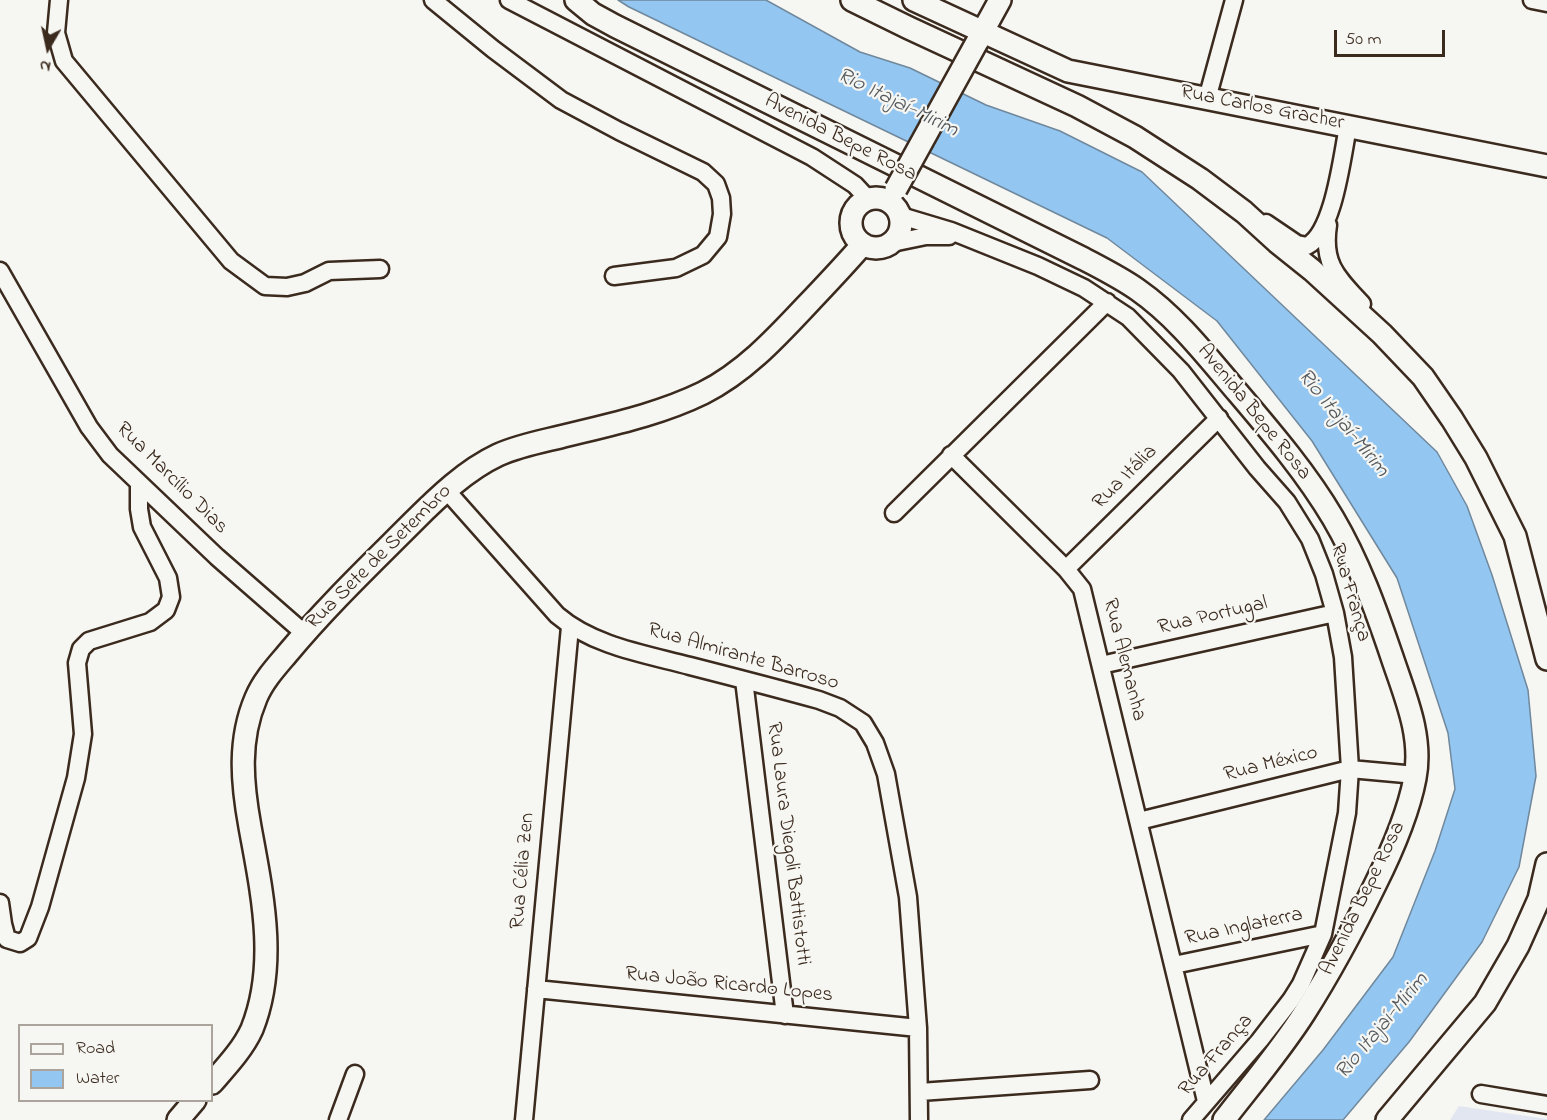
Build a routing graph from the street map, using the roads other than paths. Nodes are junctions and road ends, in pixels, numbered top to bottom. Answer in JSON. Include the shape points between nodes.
{"nodes":[{"id":1,"x":59,"y":0,"type":"edge"},
{"id":2,"x":433,"y":0,"type":"edge"},
{"id":3,"x":509,"y":0,"type":"edge"},
{"id":4,"x":576,"y":0,"type":"edge"},
{"id":5,"x":852,"y":0,"type":"edge"},
{"id":6,"x":914,"y":0,"type":"edge"},
{"id":7,"x":1000,"y":0,"type":"edge"},
{"id":8,"x":1234,"y":0,"type":"edge"},
{"id":9,"x":1532,"y":0,"type":"edge"},
{"id":10,"x":1547,"y":3,"type":"edge"},
{"id":11,"x":527,"y":5,"type":"edge"},
{"id":12,"x":980,"y":37,"type":"junction"},
{"id":13,"x":1207,"y":99,"type":"junction"},
{"id":14,"x":1348,"y":127,"type":"junction"},
{"id":15,"x":1547,"y":166,"type":"edge"},
{"id":16,"x":868,"y":199,"type":"junction"},
{"id":17,"x":895,"y":202,"type":"junction"},
{"id":18,"x":1244,"y":212,"type":"junction"},
{"id":19,"x":1329,"y":218,"type":"junction"},
{"id":20,"x":965,"y":236,"type":"junction"},
{"id":21,"x":892,"y":243,"type":"junction"},
{"id":22,"x":863,"y":244,"type":"junction"},
{"id":23,"x":380,"y":269,"type":"dead end"},
{"id":24,"x":0,"y":271,"type":"edge"},
{"id":25,"x":614,"y":276,"type":"dead end"},
{"id":26,"x":1107,"y":302,"type":"junction"},
{"id":27,"x":1382,"y":334,"type":"junction"},
{"id":28,"x":1219,"y":418,"type":"junction"},
{"id":29,"x":951,"y":455,"type":"junction"},
{"id":30,"x":139,"y":483,"type":"junction"},
{"id":31,"x":447,"y":491,"type":"junction"},
{"id":32,"x":894,"y":513,"type":"dead end"},
{"id":33,"x":1066,"y":569,"type":"junction"},
{"id":34,"x":1335,"y":613,"type":"junction"},
{"id":35,"x":570,"y":627,"type":"junction"},
{"id":36,"x":304,"y":633,"type":"junction"},
{"id":37,"x":1547,"y":658,"type":"edge"},
{"id":38,"x":1101,"y":665,"type":"junction"},
{"id":39,"x":744,"y":680,"type":"junction"},
{"id":40,"x":1350,"y":769,"type":"junction"},
{"id":41,"x":1416,"y":775,"type":"junction"},
{"id":42,"x":1139,"y":821,"type":"junction"},
{"id":43,"x":1547,"y":864,"type":"edge"},
{"id":44,"x":0,"y":903,"type":"edge"},
{"id":45,"x":1323,"y":934,"type":"junction"},
{"id":46,"x":1174,"y":965,"type":"junction"},
{"id":47,"x":536,"y":988,"type":"junction"},
{"id":48,"x":785,"y":1015,"type":"junction"},
{"id":49,"x":918,"y":1028,"type":"junction"},
{"id":50,"x":355,"y":1074,"type":"dead end"},
{"id":51,"x":1090,"y":1080,"type":"dead end"},
{"id":52,"x":213,"y":1082,"type":"edge"},
{"id":53,"x":920,"y":1092,"type":"junction"},
{"id":54,"x":1481,"y":1094,"type":"dead end"},
{"id":55,"x":1206,"y":1101,"type":"junction"},
{"id":56,"x":194,"y":1102,"type":"edge"},
{"id":57,"x":1547,"y":1105,"type":"edge"},
{"id":58,"x":178,"y":1120,"type":"edge"},
{"id":59,"x":338,"y":1120,"type":"edge"},
{"id":60,"x":524,"y":1120,"type":"edge"},
{"id":61,"x":920,"y":1120,"type":"edge"},
{"id":62,"x":1191,"y":1120,"type":"edge"},
{"id":63,"x":1224,"y":1120,"type":"edge"},
{"id":64,"x":1386,"y":1120,"type":"edge"}],
"edges":[{"from":1,"to":23,"type":"street","via":[[56,33],[64,61],[231,261],[265,286],[287,288],[328,271]]},
{"from":2,"to":25,"type":"street","via":[[561,100],[703,172],[716,184],[722,214],[718,237],[703,255],[676,268]]},
{"from":3,"to":11,"type":"street"},
{"from":4,"to":41,"type":"main road","name":"Avenida Bepe Rosa","via":[[615,26],[1084,259],[1140,291],[1168,314],[1282,445],[1334,519],[1375,609],[1411,713],[1417,748]]},
{"from":5,"to":18,"type":"main road","via":[[1135,137]]},
{"from":6,"to":12,"type":"main road","name":"Rua Carlos Gracher"},
{"from":7,"to":12,"type":"main road"},
{"from":8,"to":13,"type":"street"},
{"from":9,"to":10,"type":"street"},
{"from":11,"to":16,"type":"street","via":[[812,157],[855,185]]},
{"from":12,"to":13,"type":"main road","name":"Rua Carlos Gracher","via":[[1068,70]]},
{"from":12,"to":17,"type":"main road","bridge":true},
{"from":13,"to":14,"type":"main road","name":"Rua Carlos Gracher"},
{"from":14,"to":15,"type":"main road","name":"Rua Carlos Gracher"},
{"from":14,"to":19,"type":"street"},
{"from":16,"to":17,"type":"main road"},
{"from":16,"to":22,"type":"main road","via":[[855,209],[851,224]]},
{"from":17,"to":20,"type":"street","name":"Rua França"},
{"from":17,"to":21,"type":"main road","via":[[900,231]]},
{"from":18,"to":19,"type":"street","via":[[1307,246],[1319,236]]},
{"from":18,"to":27,"type":"main road"},
{"from":19,"to":27,"type":"street","via":[[1325,245],[1329,262]]},
{"from":20,"to":21,"type":"street","name":"Rua França","via":[[926,236]]},
{"from":20,"to":26,"type":"street","name":"Rua França","via":[[1038,266]]},
{"from":21,"to":22,"type":"main road","via":[[878,248]]},
{"from":22,"to":31,"type":"main road","name":"Rua Sete de Setembro","via":[[773,340],[727,380],[676,405],[640,417],[498,455]]},
{"from":24,"to":30,"type":"street","name":"Rua Marcílio Dias","via":[[89,427]]},
{"from":26,"to":28,"type":"street","name":"Rua França","via":[[1161,348]]},
{"from":26,"to":29,"type":"street"},
{"from":27,"to":37,"type":"main road","via":[[1423,377],[1476,458],[1515,536]]},
{"from":28,"to":33,"type":"street","name":"Rua Itália"},
{"from":28,"to":34,"type":"street","name":"Rua França","via":[[1287,502],[1310,539]]},
{"from":29,"to":32,"type":"street"},
{"from":29,"to":33,"type":"street","name":"Rua Alemanha"},
{"from":30,"to":36,"type":"street","name":"Rua Marcílio Dias"},
{"from":30,"to":44,"type":"street","via":[[142,527],[168,578],[171,597],[166,610],[150,622],[90,641],[81,649],[78,663],[83,734],[76,778],[28,938],[20,943],[7,939]]},
{"from":31,"to":35,"type":"street","name":"Rua Almirante Barroso"},
{"from":31,"to":36,"type":"main road","name":"Rua Sete de Setembro"},
{"from":33,"to":38,"type":"street","name":"Rua Alemanha","via":[[1085,598]]},
{"from":34,"to":38,"type":"street","name":"Rua Portugal"},
{"from":34,"to":40,"type":"street","name":"Rua França","via":[[1343,657]]},
{"from":35,"to":39,"type":"street","name":"Rua Almirante Barroso","via":[[627,649]]},
{"from":35,"to":47,"type":"street","name":"Rua Célia Zen"},
{"from":36,"to":52,"type":"main road","name":"Rua Sete de Setembro","via":[[269,676],[248,721],[242,774],[266,924],[263,974],[251,1030],[238,1053]]},
{"from":38,"to":42,"type":"street","name":"Rua Alemanha"},
{"from":39,"to":48,"type":"street","name":"Rua Laura Diegoli Battistotti"},
{"from":39,"to":49,"type":"street","name":"Rua Almirante Barroso","via":[[840,708],[862,723],[875,743],[886,774],[908,897]]},
{"from":40,"to":41,"type":"street","name":"Rua México"},
{"from":40,"to":42,"type":"street","name":"Rua México"},
{"from":40,"to":45,"type":"street","name":"Rua França","via":[[1347,813]]},
{"from":41,"to":63,"type":"main road","name":"Avenida Bepe Rosa","via":[[1410,802],[1384,867],[1328,975],[1304,1015]]},
{"from":42,"to":46,"type":"street","name":"Rua Alemanha"},
{"from":43,"to":64,"type":"main road","via":[[1539,899],[1485,1004]]},
{"from":45,"to":46,"type":"street","name":"Rua Inglaterra"},
{"from":45,"to":55,"type":"street","name":"Rua França","via":[[1291,1000]]},
{"from":46,"to":55,"type":"street","name":"Rua Alemanha"},
{"from":47,"to":48,"type":"street","name":"Rua João Ricardo Lopes"},
{"from":47,"to":60,"type":"street","name":"Rua Célia Zen"},
{"from":48,"to":49,"type":"street","name":"Rua João Ricardo Lopes"},
{"from":49,"to":53,"type":"street","name":"Rua Almirante Barroso"},
{"from":50,"to":59,"type":"street"},
{"from":51,"to":53,"type":"street"},
{"from":53,"to":61,"type":"street","name":"Rua Almirante Barroso"},
{"from":54,"to":57,"type":"street"},
{"from":55,"to":62,"type":"street","name":"Rua França"},
{"from":56,"to":58,"type":"main road"}]}
